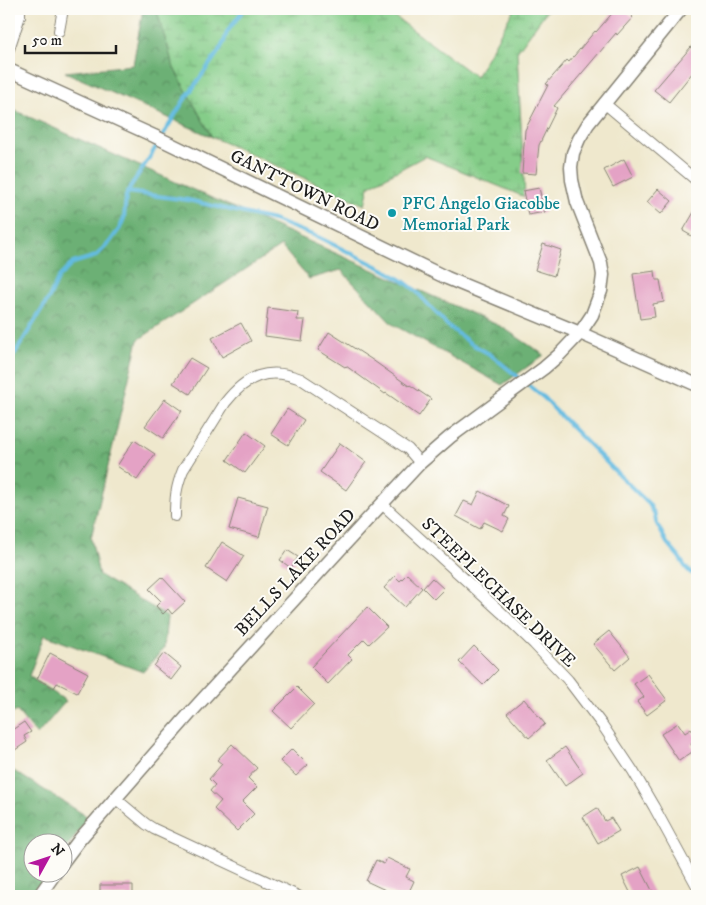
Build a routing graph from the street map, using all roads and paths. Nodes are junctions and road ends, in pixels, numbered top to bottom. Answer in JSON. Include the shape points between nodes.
{"nodes":[{"id":1,"x":20,"y":9,"type":"edge"},
{"id":2,"x":63,"y":9,"type":"edge"},
{"id":3,"x":681,"y":9,"type":"edge"},
{"id":4,"x":59,"y":31,"type":"dead end"},
{"id":5,"x":9,"y":49,"type":"edge"},
{"id":6,"x":9,"y":70,"type":"edge"},
{"id":7,"x":604,"y":103,"type":"junction"},
{"id":8,"x":697,"y":181,"type":"edge"},
{"id":9,"x":580,"y":333,"type":"junction"},
{"id":10,"x":697,"y":385,"type":"edge"},
{"id":11,"x":420,"y":463,"type":"junction"},
{"id":12,"x":382,"y":504,"type":"junction"},
{"id":13,"x":175,"y":516,"type":"dead end"},
{"id":14,"x":115,"y":798,"type":"junction"},
{"id":15,"x":72,"y":850,"type":"edge"},
{"id":16,"x":49,"y":882,"type":"edge"},
{"id":17,"x":697,"y":886,"type":"edge"},
{"id":18,"x":39,"y":896,"type":"edge"},
{"id":19,"x":298,"y":896,"type":"edge"}],
"edges":[{"from":1,"to":5,"type":"street"},
{"from":2,"to":4,"type":"street"},
{"from":3,"to":7,"type":"street","name":"BELLS LAKE ROAD"},
{"from":6,"to":9,"type":"street","name":"GANTTOWN ROAD","via":[[154,136],[447,278]]},
{"from":7,"to":8,"type":"street"},
{"from":7,"to":9,"type":"street","name":"BELLS LAKE ROAD","via":[[579,139],[571,167],[577,202],[603,275],[592,315]]},
{"from":9,"to":10,"type":"street","name":"GANTTOWN ROAD"},
{"from":9,"to":11,"type":"street","name":"BELLS LAKE ROAD","via":[[534,376]]},
{"from":11,"to":12,"type":"street","name":"BELLS LAKE ROAD"},
{"from":11,"to":13,"type":"street","via":[[408,449],[301,379],[282,373],[258,375],[232,394],[183,470],[175,494]]},
{"from":12,"to":14,"type":"street","name":"BELLS LAKE ROAD"},
{"from":12,"to":17,"type":"street","name":"STEEPLECHASE DRIVE","via":[[502,613],[568,680],[624,756]]},
{"from":14,"to":15,"type":"street","name":"BELLS LAKE ROAD"},
{"from":14,"to":19,"type":"street","via":[[154,829]]},
{"from":16,"to":18,"type":"street"}]}
